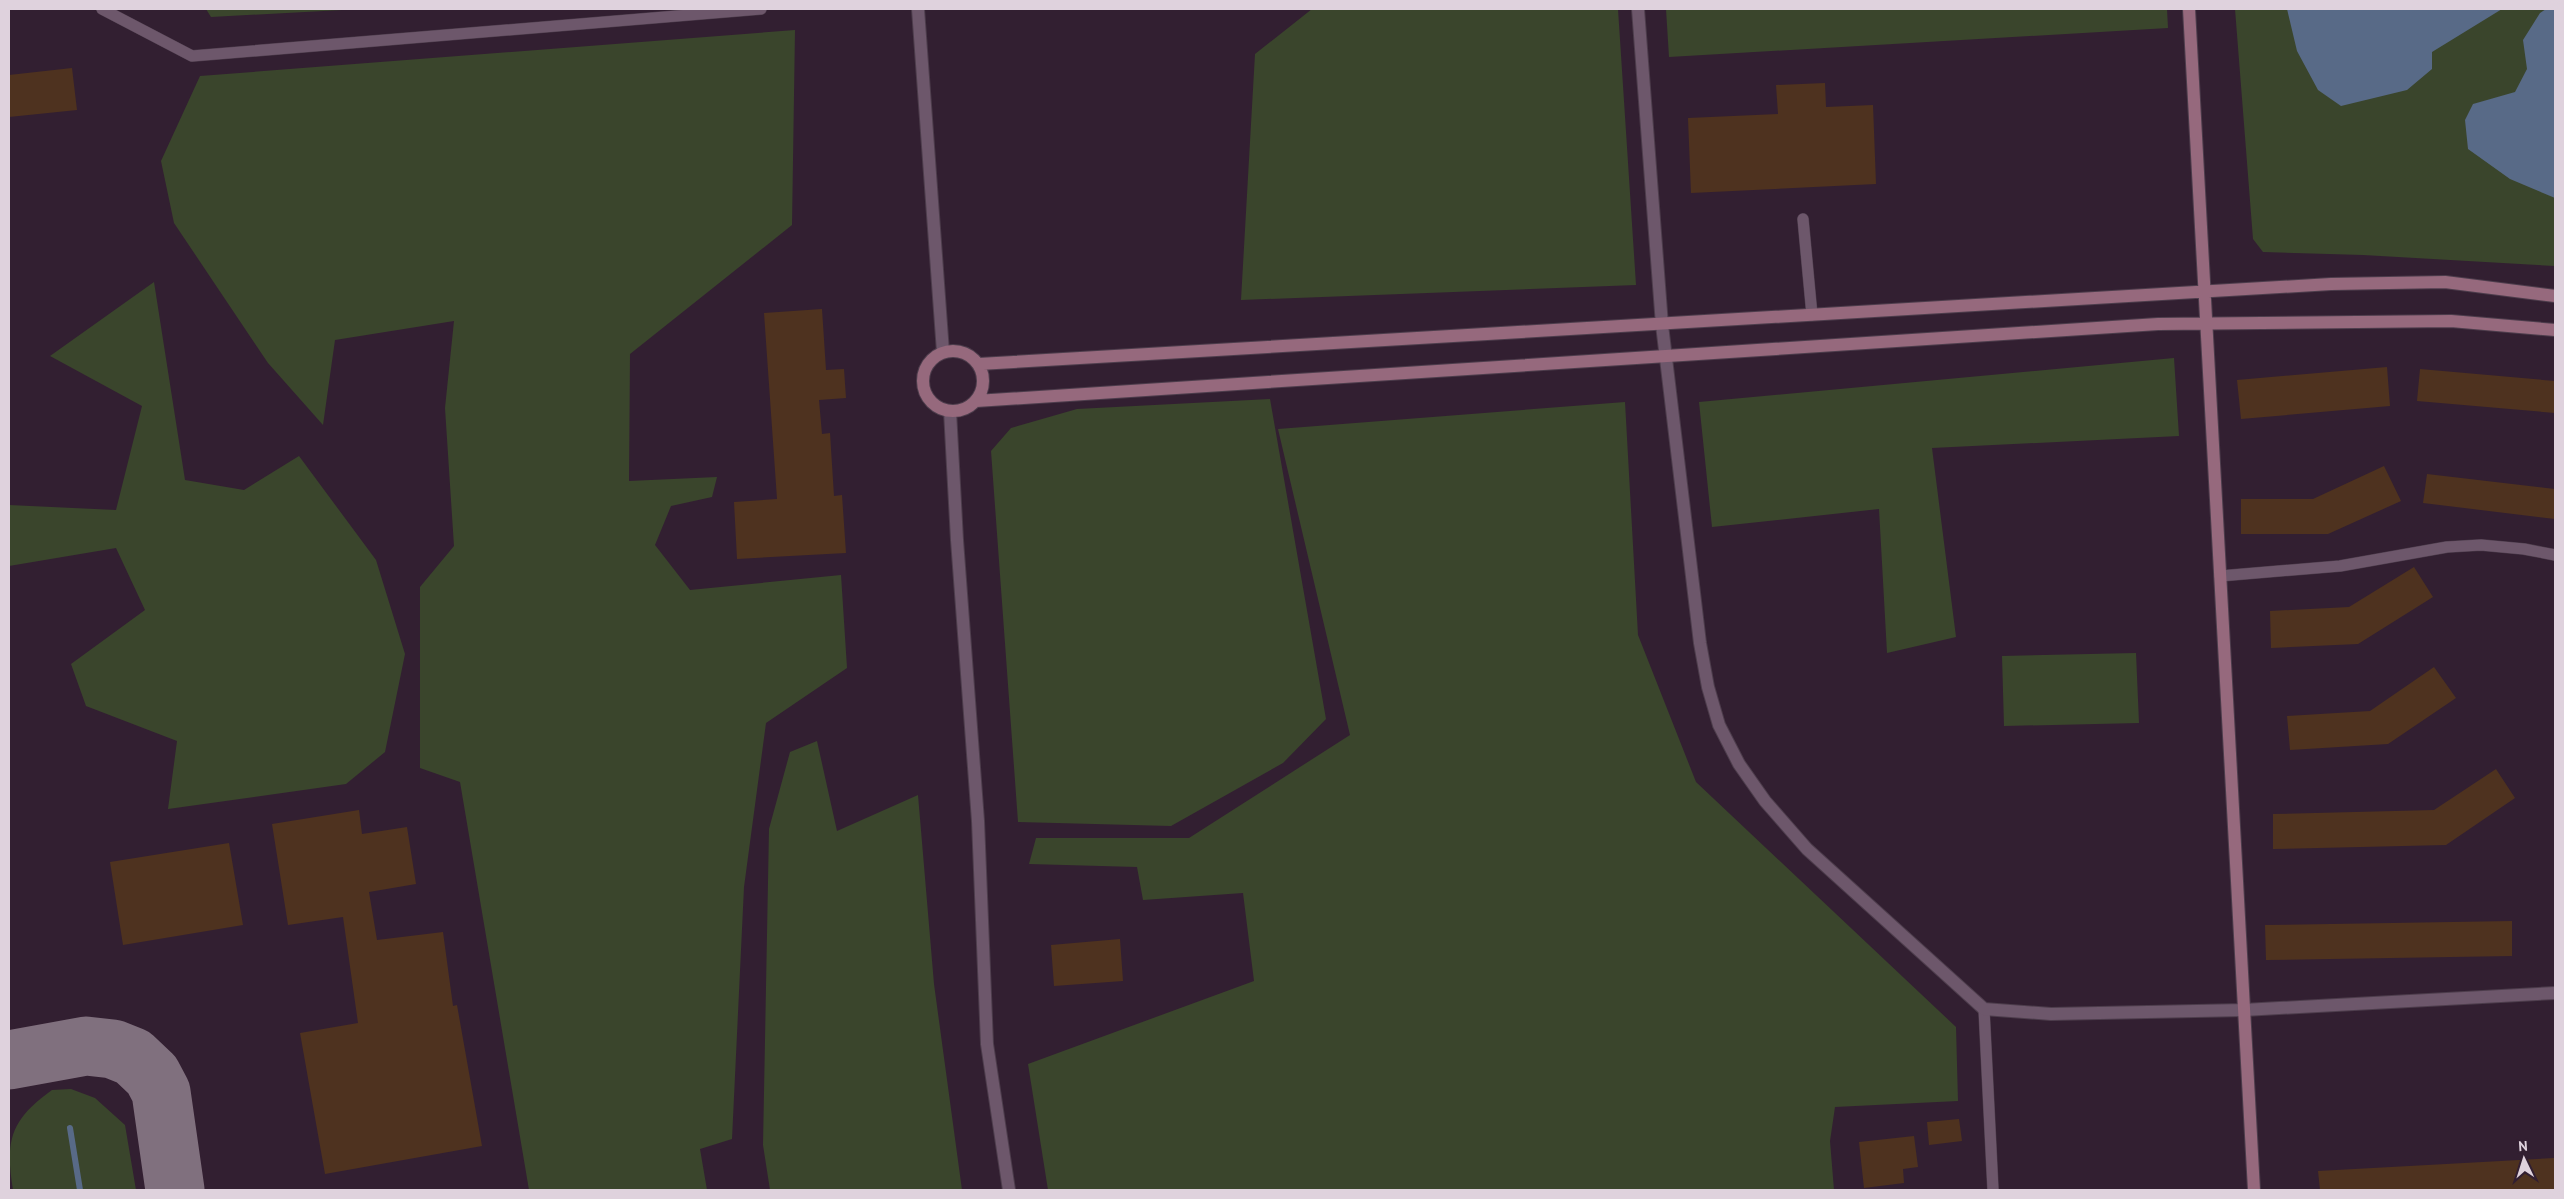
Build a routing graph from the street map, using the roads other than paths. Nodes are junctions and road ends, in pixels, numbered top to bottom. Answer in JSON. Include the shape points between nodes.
{"nodes":[{"id":1,"x":102,"y":9,"type":"edge"},
{"id":2,"x":761,"y":9,"type":"edge"},
{"id":3,"x":918,"y":9,"type":"edge"},
{"id":4,"x":1638,"y":9,"type":"edge"},
{"id":5,"x":2189,"y":9,"type":"edge"},
{"id":6,"x":1803,"y":219,"type":"dead end"},
{"id":7,"x":2204,"y":290,"type":"junction"},
{"id":8,"x":2555,"y":296,"type":"edge"},
{"id":9,"x":1812,"y":315,"type":"junction"},
{"id":10,"x":2206,"y":322,"type":"junction"},
{"id":11,"x":1662,"y":325,"type":"junction"},
{"id":12,"x":2555,"y":330,"type":"edge"},
{"id":13,"x":943,"y":352,"type":"junction"},
{"id":14,"x":1667,"y":356,"type":"junction"},
{"id":15,"x":980,"y":364,"type":"junction"},
{"id":16,"x":976,"y":401,"type":"junction"},
{"id":17,"x":950,"y":411,"type":"junction"},
{"id":18,"x":2555,"y":555,"type":"edge"},
{"id":19,"x":2220,"y":576,"type":"junction"},
{"id":20,"x":2555,"y":993,"type":"edge"},
{"id":21,"x":1984,"y":1009,"type":"junction"},
{"id":22,"x":2244,"y":1010,"type":"junction"},
{"id":23,"x":1008,"y":1190,"type":"edge"},
{"id":24,"x":1993,"y":1190,"type":"edge"},
{"id":25,"x":2254,"y":1190,"type":"edge"}],
"edges":[{"from":1,"to":2,"type":"lane","via":[[192,56]]},
{"from":3,"to":13,"type":"street"},
{"from":4,"to":11,"type":"street"},
{"from":5,"to":7,"type":"street"},
{"from":6,"to":9,"type":"lane"},
{"from":7,"to":8,"type":"street","via":[[2445,282]]},
{"from":7,"to":9,"type":"street"},
{"from":7,"to":10,"type":"street"},
{"from":9,"to":11,"type":"street"},
{"from":10,"to":12,"type":"street","via":[[2451,321]]},
{"from":10,"to":14,"type":"street"},
{"from":10,"to":19,"type":"street"},
{"from":11,"to":14,"type":"street"},
{"from":11,"to":15,"type":"street"},
{"from":13,"to":15,"type":"street","via":[[963,352]]},
{"from":13,"to":17,"type":"street","via":[[927,365],[923,386],[932,403]]},
{"from":14,"to":16,"type":"street"},
{"from":14,"to":21,"type":"street","via":[[1700,643],[1719,725],[1754,786],[1806,849]]},
{"from":15,"to":16,"type":"street","via":[[984,383]]},
{"from":16,"to":17,"type":"street","via":[[960,411]]},
{"from":17,"to":23,"type":"street","via":[[978,820],[987,1044]]},
{"from":18,"to":19,"type":"lane","via":[[2480,545],[2447,547],[2340,566]]},
{"from":19,"to":22,"type":"street"},
{"from":20,"to":22,"type":"street"},
{"from":21,"to":22,"type":"street","via":[[2051,1014]]},
{"from":21,"to":24,"type":"lane"},
{"from":22,"to":25,"type":"street"}]}
